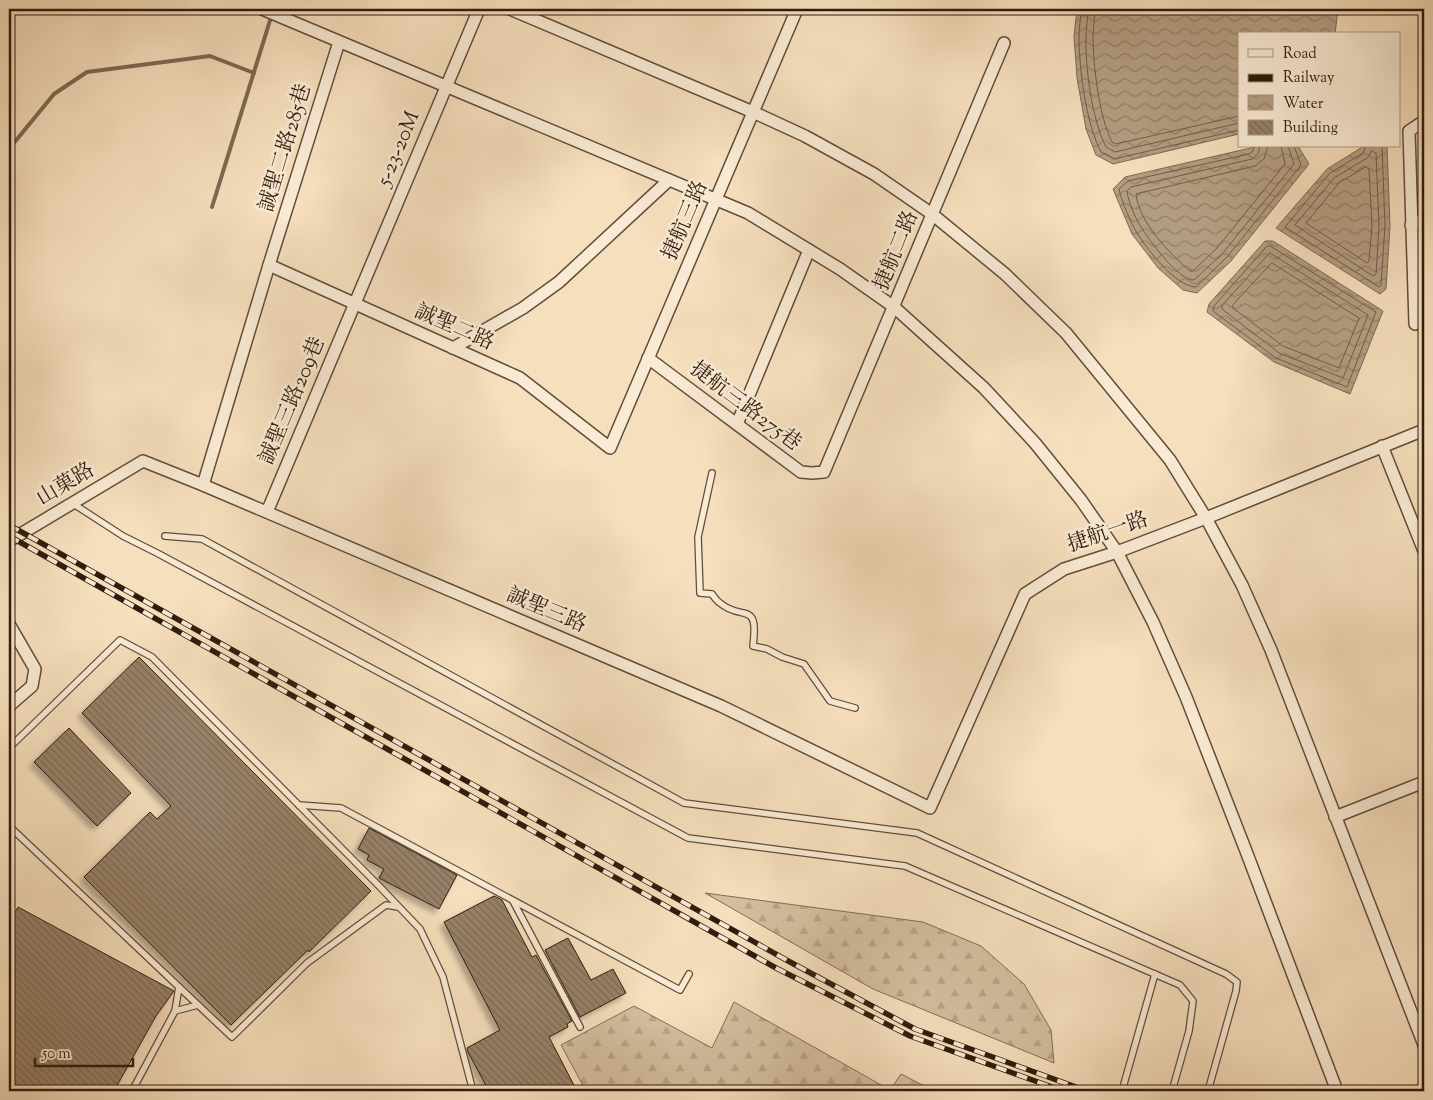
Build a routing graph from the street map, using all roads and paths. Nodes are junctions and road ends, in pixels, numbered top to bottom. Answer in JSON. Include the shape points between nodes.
{"nodes":[{"id":1,"x":263,"y":9,"type":"edge"},
{"id":2,"x":479,"y":9,"type":"edge"},
{"id":3,"x":510,"y":9,"type":"edge"},
{"id":4,"x":797,"y":9,"type":"edge"},
{"id":5,"x":339,"y":42,"type":"junction"},
{"id":6,"x":1004,"y":43,"type":"dead end"},
{"id":7,"x":446,"y":86,"type":"junction"},
{"id":8,"x":753,"y":112,"type":"junction"},
{"id":9,"x":1424,"y":121,"type":"edge"},
{"id":10,"x":669,"y":180,"type":"junction"},
{"id":11,"x":716,"y":200,"type":"junction"},
{"id":12,"x":932,"y":214,"type":"junction"},
{"id":13,"x":1424,"y":220,"type":"edge"},
{"id":14,"x":1411,"y":224,"type":"junction"},
{"id":15,"x":809,"y":250,"type":"junction"},
{"id":16,"x":269,"y":265,"type":"junction"},
{"id":17,"x":353,"y":304,"type":"junction"},
{"id":18,"x":894,"y":307,"type":"junction"},
{"id":19,"x":1424,"y":320,"type":"edge"},
{"id":20,"x":453,"y":348,"type":"junction"},
{"id":21,"x":648,"y":358,"type":"junction"},
{"id":22,"x":737,"y":424,"type":"junction"},
{"id":23,"x":1424,"y":430,"type":"edge"},
{"id":24,"x":1382,"y":446,"type":"junction"},
{"id":25,"x":610,"y":448,"type":"joint"},
{"id":26,"x":142,"y":461,"type":"joint"},
{"id":27,"x":824,"y":472,"type":"joint"},
{"id":28,"x":712,"y":473,"type":"dead end"},
{"id":29,"x":203,"y":485,"type":"junction"},
{"id":30,"x":72,"y":503,"type":"junction"},
{"id":31,"x":267,"y":512,"type":"junction"},
{"id":32,"x":1206,"y":518,"type":"junction"},
{"id":33,"x":165,"y":536,"type":"dead end"},
{"id":34,"x":9,"y":541,"type":"edge"},
{"id":35,"x":1423,"y":544,"type":"edge"},
{"id":36,"x":1117,"y":552,"type":"junction"},
{"id":37,"x":9,"y":624,"type":"edge"},
{"id":38,"x":9,"y":706,"type":"edge"},
{"id":39,"x":855,"y":708,"type":"dead end"},
{"id":40,"x":9,"y":748,"type":"edge"},
{"id":41,"x":1424,"y":782,"type":"edge"},
{"id":42,"x":299,"y":805,"type":"junction"},
{"id":43,"x":930,"y":808,"type":"joint"},
{"id":44,"x":1335,"y":817,"type":"junction"},
{"id":45,"x":9,"y":826,"type":"edge"},
{"id":46,"x":513,"y":901,"type":"junction"},
{"id":47,"x":400,"y":907,"type":"junction"},
{"id":48,"x":689,"y":974,"type":"dead end"},
{"id":49,"x":1155,"y":974,"type":"junction"},
{"id":50,"x":179,"y":986,"type":"junction"},
{"id":51,"x":198,"y":1005,"type":"junction"},
{"id":52,"x":175,"y":1011,"type":"junction"},
{"id":53,"x":580,"y":1027,"type":"dead end"},
{"id":54,"x":1424,"y":1045,"type":"edge"},
{"id":55,"x":1424,"y":1089,"type":"edge"},
{"id":56,"x":132,"y":1091,"type":"edge"},
{"id":57,"x":473,"y":1091,"type":"edge"},
{"id":58,"x":1122,"y":1091,"type":"edge"},
{"id":59,"x":1172,"y":1091,"type":"edge"},
{"id":60,"x":1208,"y":1091,"type":"edge"},
{"id":61,"x":1337,"y":1091,"type":"edge"},
{"id":62,"x":1420,"y":1091,"type":"edge"}],
"edges":[{"from":1,"to":5,"type":"street"},
{"from":2,"to":7,"type":"street","name":"5-23-20M"},
{"from":3,"to":8,"type":"street"},
{"from":4,"to":8,"type":"street","name":"捷航三路"},
{"from":5,"to":7,"type":"street"},
{"from":5,"to":16,"type":"street","name":"誠聖二路285巷"},
{"from":6,"to":12,"type":"street","name":"捷航二路"},
{"from":7,"to":10,"type":"street"},
{"from":7,"to":17,"type":"street","name":"5-23-20M"},
{"from":8,"to":11,"type":"street","name":"捷航三路"},
{"from":8,"to":12,"type":"street","via":[[874,174]]},
{"from":9,"to":14,"type":"street","via":[[1409,131]]},
{"from":10,"to":11,"type":"street"},
{"from":10,"to":20,"type":"street","via":[[559,282],[523,308]]},
{"from":11,"to":15,"type":"street","via":[[748,213]]},
{"from":11,"to":21,"type":"street","name":"捷航三路"},
{"from":12,"to":18,"type":"street","name":"捷航二路"},
{"from":12,"to":32,"type":"street","via":[[1004,274],[1066,333],[1170,460]]},
{"from":13,"to":14,"type":"street"},
{"from":14,"to":19,"type":"street","via":[[1415,324]]},
{"from":15,"to":18,"type":"street"},
{"from":15,"to":22,"type":"street"},
{"from":16,"to":17,"type":"street","name":"誠聖二路"},
{"from":16,"to":29,"type":"street","name":"誠聖二路285巷"},
{"from":17,"to":20,"type":"street","name":"誠聖二路"},
{"from":17,"to":31,"type":"street","name":"誠聖三路209巷"},
{"from":18,"to":27,"type":"street","name":"捷航二路"},
{"from":18,"to":36,"type":"street","via":[[984,388],[1035,443]]},
{"from":20,"to":25,"type":"street","name":"誠聖二路","via":[[520,378]]},
{"from":21,"to":22,"type":"street","name":"捷航三路275巷"},
{"from":21,"to":25,"type":"street","name":"捷航三路"},
{"from":22,"to":27,"type":"street","name":"捷航三路275巷","via":[[801,472]]},
{"from":23,"to":24,"type":"street","name":"捷航一路"},
{"from":24,"to":32,"type":"street","name":"捷航一路"},
{"from":24,"to":35,"type":"street"},
{"from":26,"to":29,"type":"street","name":"誠聖三路"},
{"from":26,"to":30,"type":"street","name":"山菓路"},
{"from":28,"to":39,"type":"lane","via":[[698,537],[700,593],[712,594],[721,604],[747,613],[754,621],[753,646],[804,664],[830,701]]},
{"from":29,"to":31,"type":"street","name":"誠聖三路"},
{"from":30,"to":34,"type":"street","name":"山菓路"},
{"from":30,"to":49,"type":"lane","via":[[123,536],[688,838],[905,866]]},
{"from":31,"to":43,"type":"street","name":"誠聖三路","via":[[721,706]]},
{"from":32,"to":36,"type":"street","name":"捷航一路"},
{"from":32,"to":44,"type":"street","via":[[1242,585],[1271,650]]},
{"from":33,"to":60,"type":"lane","via":[[202,538],[684,803],[917,833],[1226,974],[1237,982],[1236,991]]},
{"from":36,"to":43,"type":"street","name":"捷航一路","via":[[1064,569],[1025,594]]},
{"from":36,"to":61,"type":"street","via":[[1186,697]]},
{"from":37,"to":38,"type":"street","via":[[35,669],[32,686]]},
{"from":40,"to":42,"type":"lane","via":[[120,640],[152,657]]},
{"from":41,"to":44,"type":"street"},
{"from":42,"to":46,"type":"lane","via":[[341,808]]},
{"from":42,"to":47,"type":"lane"},
{"from":44,"to":54,"type":"street"},
{"from":45,"to":50,"type":"lane"},
{"from":46,"to":48,"type":"lane","via":[[680,990]]},
{"from":46,"to":53,"type":"lane"},
{"from":47,"to":51,"type":"lane","via":[[386,905],[308,963],[232,1037]]},
{"from":47,"to":57,"type":"lane","via":[[420,929],[443,977]]},
{"from":49,"to":58,"type":"lane"},
{"from":49,"to":59,"type":"lane","via":[[1180,985],[1194,1001]]},
{"from":50,"to":51,"type":"lane"},
{"from":50,"to":52,"type":"lane"},
{"from":51,"to":52,"type":"lane"},
{"from":52,"to":56,"type":"lane"},
{"from":55,"to":62,"type":"street"}]}
